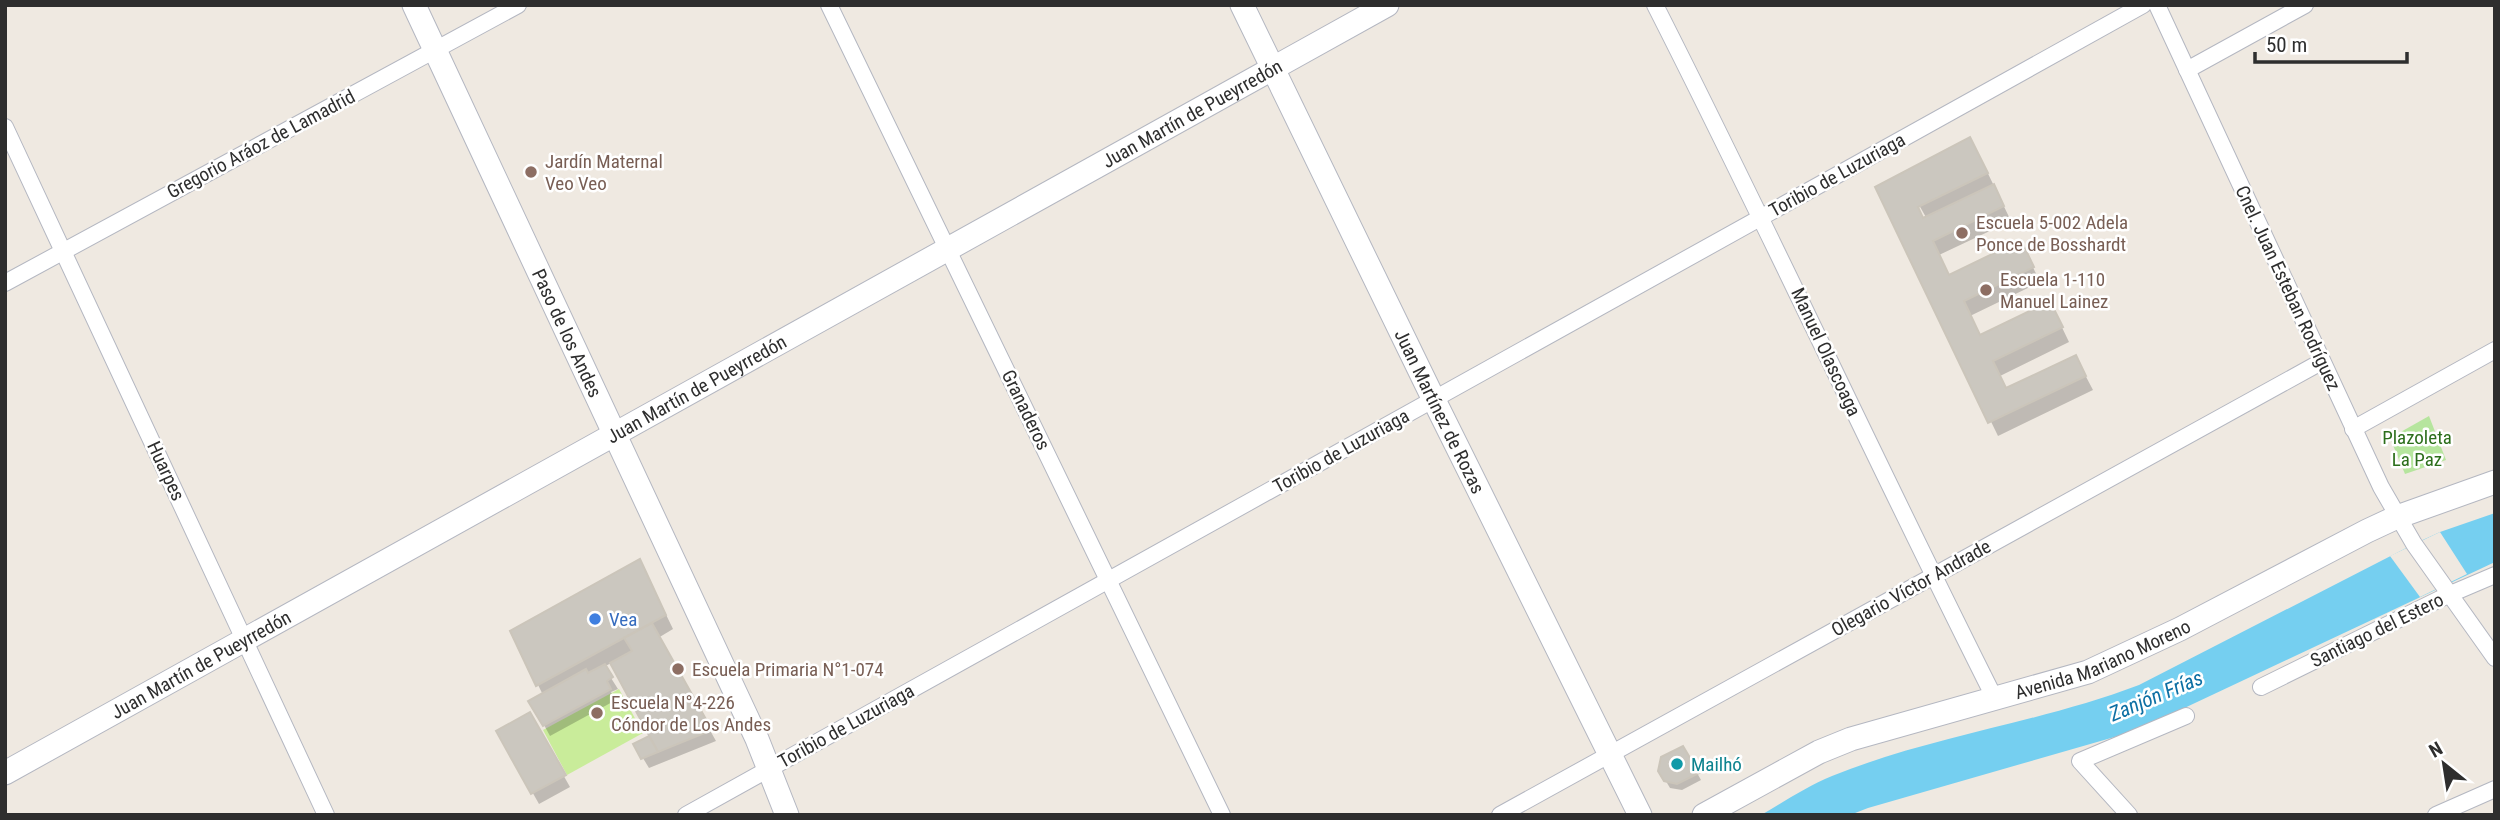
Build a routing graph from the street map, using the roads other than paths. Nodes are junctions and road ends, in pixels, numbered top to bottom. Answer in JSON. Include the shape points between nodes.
{"nodes":[{"id":1,"x":414,"y":5,"type":"edge"},
{"id":2,"x":518,"y":5,"type":"edge"},
{"id":3,"x":829,"y":5,"type":"edge"},
{"id":4,"x":1242,"y":5,"type":"edge"},
{"id":5,"x":1387,"y":5,"type":"edge"},
{"id":6,"x":1655,"y":5,"type":"edge"},
{"id":7,"x":2143,"y":5,"type":"edge"},
{"id":8,"x":2157,"y":5,"type":"edge"},
{"id":9,"x":2305,"y":5,"type":"edge"},
{"id":10,"x":435,"y":50,"type":"junction"},
{"id":11,"x":1273,"y":69,"type":"junction"},
{"id":12,"x":2187,"y":70,"type":"junction"},
{"id":13,"x":5,"y":127,"type":"edge"},
{"id":14,"x":1762,"y":217,"type":"junction"},
{"id":15,"x":948,"y":248,"type":"junction"},
{"id":16,"x":64,"y":250,"type":"junction"},
{"id":17,"x":5,"y":283,"type":"edge"},
{"id":18,"x":2495,"y":349,"type":"edge"},
{"id":19,"x":2321,"y":362,"type":"junction"},
{"id":20,"x":1434,"y":400,"type":"junction"},
{"id":21,"x":2353,"y":429,"type":"junction"},
{"id":22,"x":613,"y":435,"type":"junction"},
{"id":23,"x":2495,"y":482,"type":"edge"},
{"id":24,"x":2397,"y":517,"type":"junction"},
{"id":25,"x":2495,"y":575,"type":"edge"},
{"id":26,"x":1933,"y":576,"type":"junction"},
{"id":27,"x":1108,"y":581,"type":"junction"},
{"id":28,"x":2445,"y":590,"type":"junction"},
{"id":29,"x":245,"y":640,"type":"junction"},
{"id":30,"x":2495,"y":658,"type":"edge"},
{"id":31,"x":2261,"y":687,"type":"dead end"},
{"id":32,"x":1995,"y":699,"type":"junction"},
{"id":33,"x":2186,"y":716,"type":"dead end"},
{"id":34,"x":1609,"y":755,"type":"junction"},
{"id":35,"x":769,"y":769,"type":"junction"},
{"id":36,"x":5,"y":773,"type":"edge"},
{"id":37,"x":2495,"y":789,"type":"edge"},
{"id":38,"x":327,"y":815,"type":"edge"},
{"id":39,"x":686,"y":815,"type":"edge"},
{"id":40,"x":787,"y":815,"type":"edge"},
{"id":41,"x":1222,"y":815,"type":"edge"},
{"id":42,"x":1500,"y":815,"type":"edge"},
{"id":43,"x":1640,"y":815,"type":"edge"},
{"id":44,"x":1704,"y":815,"type":"edge"},
{"id":45,"x":2129,"y":815,"type":"edge"},
{"id":46,"x":2436,"y":815,"type":"edge"}],
"edges":[{"from":1,"to":10,"type":"street","name":"Paso de los Andes"},
{"from":2,"to":10,"type":"street","name":"Gregorio Aráoz de Lamadrid"},
{"from":3,"to":15,"type":"street","name":"Granaderos"},
{"from":4,"to":11,"type":"street","name":"Juan Martínez de Rozas"},
{"from":5,"to":11,"type":"street","name":"Juan Martín de Pueyrredón"},
{"from":6,"to":14,"type":"street","name":"Manuel Olascoaga"},
{"from":7,"to":14,"type":"street","name":"Toribio de Luzuriaga"},
{"from":8,"to":12,"type":"street","name":"Cnel. Juan Esteban Rodríguez"},
{"from":9,"to":12,"type":"street"},
{"from":10,"to":16,"type":"street","name":"Gregorio Aráoz de Lamadrid"},
{"from":10,"to":22,"type":"street","name":"Paso de los Andes"},
{"from":11,"to":15,"type":"street","name":"Juan Martín de Pueyrredón"},
{"from":11,"to":20,"type":"street","name":"Juan Martínez de Rozas"},
{"from":12,"to":19,"type":"street","name":"Cnel. Juan Esteban Rodríguez"},
{"from":13,"to":16,"type":"street","name":"Huarpes"},
{"from":14,"to":20,"type":"street","name":"Toribio de Luzuriaga"},
{"from":14,"to":26,"type":"street","name":"Manuel Olascoaga"},
{"from":15,"to":22,"type":"street","name":"Juan Martín de Pueyrredón"},
{"from":15,"to":27,"type":"street","name":"Granaderos"},
{"from":16,"to":17,"type":"street","name":"Gregorio Aráoz de Lamadrid"},
{"from":16,"to":29,"type":"street","name":"Huarpes"},
{"from":18,"to":21,"type":"street"},
{"from":19,"to":21,"type":"street","name":"Cnel. Juan Esteban Rodríguez"},
{"from":19,"to":26,"type":"street","name":"Olegario Víctor Andrade"},
{"from":20,"to":27,"type":"street","name":"Toribio de Luzuriaga"},
{"from":20,"to":34,"type":"street","name":"Juan Martínez de Rozas"},
{"from":21,"to":24,"type":"street","name":"Cnel. Juan Esteban Rodríguez"},
{"from":22,"to":29,"type":"street","name":"Juan Martín de Pueyrredón"},
{"from":22,"to":35,"type":"street","name":"Paso de los Andes"},
{"from":23,"to":24,"type":"street","name":"Avenida Mariano Moreno"},
{"from":24,"to":28,"type":"street","name":"Cnel. Juan Esteban Rodríguez"},
{"from":24,"to":32,"type":"street","name":"Avenida Mariano Moreno","via":[[2119,659]]},
{"from":25,"to":28,"type":"street","name":"Santiago del Estero"},
{"from":26,"to":32,"type":"street","name":"Manuel Olascoaga"},
{"from":26,"to":34,"type":"street","name":"Olegario Víctor Andrade"},
{"from":27,"to":35,"type":"street","name":"Toribio de Luzuriaga"},
{"from":27,"to":41,"type":"street","name":"Granaderos"},
{"from":28,"to":30,"type":"street","name":"Cnel. Juan Esteban Rodríguez"},
{"from":28,"to":31,"type":"street","name":"Santiago del Estero"},
{"from":29,"to":36,"type":"street","name":"Juan Martín de Pueyrredón"},
{"from":29,"to":38,"type":"street","name":"Huarpes"},
{"from":32,"to":44,"type":"street","name":"Avenida Mariano Moreno","via":[[1851,739]]},
{"from":33,"to":45,"type":"street","via":[[2080,761]]},
{"from":34,"to":42,"type":"street","name":"Olegario Víctor Andrade"},
{"from":34,"to":43,"type":"street","name":"Juan Martínez de Rozas"},
{"from":35,"to":39,"type":"street","name":"Toribio de Luzuriaga"},
{"from":35,"to":40,"type":"street","name":"Paso de los Andes"},
{"from":37,"to":46,"type":"street"}]}
